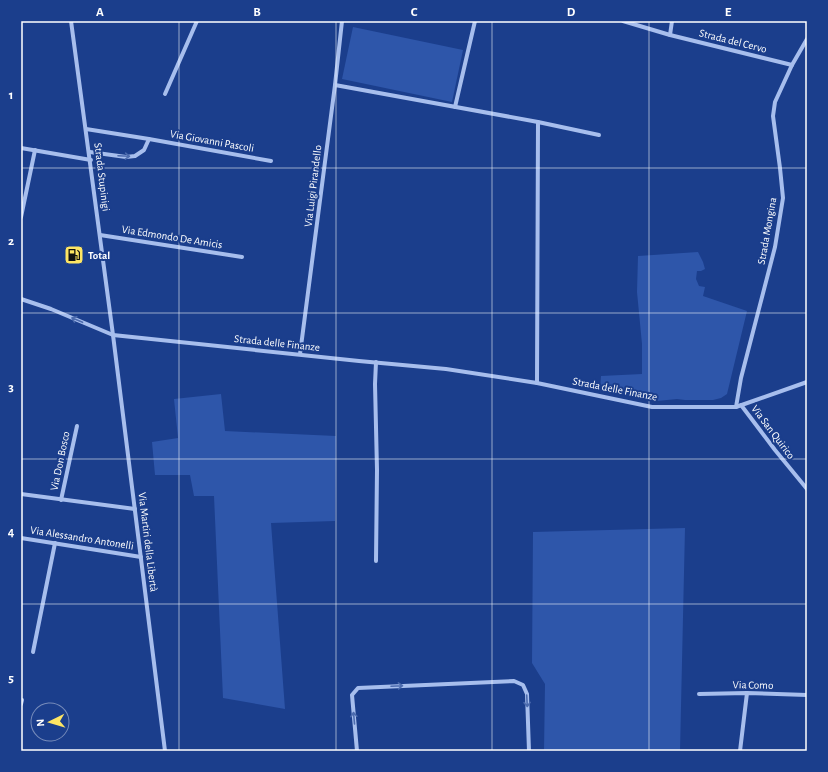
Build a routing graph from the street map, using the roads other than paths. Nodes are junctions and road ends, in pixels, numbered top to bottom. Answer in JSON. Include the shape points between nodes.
{"nodes":[{"id":1,"x":71,"y":21,"type":"edge"},
{"id":2,"x":197,"y":21,"type":"edge"},
{"id":3,"x":342,"y":21,"type":"edge"},
{"id":4,"x":475,"y":21,"type":"edge"},
{"id":5,"x":623,"y":21,"type":"edge"},
{"id":6,"x":672,"y":21,"type":"edge"},
{"id":7,"x":670,"y":35,"type":"junction"},
{"id":8,"x":807,"y":39,"type":"edge"},
{"id":9,"x":792,"y":65,"type":"junction"},
{"id":10,"x":335,"y":86,"type":"junction"},
{"id":11,"x":165,"y":94,"type":"dead end"},
{"id":12,"x":455,"y":107,"type":"junction"},
{"id":13,"x":538,"y":122,"type":"junction"},
{"id":14,"x":86,"y":129,"type":"junction"},
{"id":15,"x":599,"y":135,"type":"dead end"},
{"id":16,"x":149,"y":139,"type":"junction"},
{"id":17,"x":21,"y":148,"type":"edge"},
{"id":18,"x":35,"y":150,"type":"junction"},
{"id":19,"x":90,"y":152,"type":"junction"},
{"id":20,"x":91,"y":160,"type":"junction"},
{"id":21,"x":271,"y":161,"type":"dead end"},
{"id":22,"x":21,"y":217,"type":"edge"},
{"id":23,"x":100,"y":235,"type":"junction"},
{"id":24,"x":242,"y":257,"type":"dead end"},
{"id":25,"x":21,"y":298,"type":"edge"},
{"id":26,"x":113,"y":335,"type":"junction"},
{"id":27,"x":300,"y":354,"type":"junction"},
{"id":28,"x":376,"y":362,"type":"junction"},
{"id":29,"x":807,"y":382,"type":"edge"},
{"id":30,"x":537,"y":383,"type":"junction"},
{"id":31,"x":741,"y":405,"type":"junction"},
{"id":32,"x":736,"y":407,"type":"junction"},
{"id":33,"x":77,"y":426,"type":"dead end"},
{"id":34,"x":807,"y":488,"type":"edge"},
{"id":35,"x":21,"y":494,"type":"edge"},
{"id":36,"x":61,"y":500,"type":"junction"},
{"id":37,"x":135,"y":509,"type":"junction"},
{"id":38,"x":21,"y":538,"type":"edge"},
{"id":39,"x":55,"y":543,"type":"junction"},
{"id":40,"x":141,"y":557,"type":"junction"},
{"id":41,"x":376,"y":561,"type":"dead end"},
{"id":42,"x":33,"y":652,"type":"dead end"},
{"id":43,"x":747,"y":693,"type":"junction"},
{"id":44,"x":699,"y":694,"type":"dead end"},
{"id":45,"x":807,"y":695,"type":"edge"},
{"id":46,"x":165,"y":751,"type":"edge"},
{"id":47,"x":357,"y":751,"type":"edge"},
{"id":48,"x":529,"y":751,"type":"edge"},
{"id":49,"x":740,"y":751,"type":"edge"}],
"edges":[{"from":1,"to":14,"type":"street","name":"Strada Stupinigi"},
{"from":2,"to":11,"type":"street"},
{"from":3,"to":10,"type":"street","name":"Via Luigi Pirandello"},
{"from":4,"to":12,"type":"street"},
{"from":5,"to":7,"type":"street","name":"Strada del Cervo"},
{"from":6,"to":7,"type":"street"},
{"from":7,"to":9,"type":"street","name":"Strada del Cervo"},
{"from":8,"to":9,"type":"street","name":"Strada Mongina"},
{"from":9,"to":32,"type":"street","name":"Strada Mongina","via":[[775,102],[773,116],[783,198],[776,240]]},
{"from":10,"to":12,"type":"street"},
{"from":10,"to":27,"type":"street","name":"Via Luigi Pirandello"},
{"from":12,"to":13,"type":"street"},
{"from":13,"to":15,"type":"street"},
{"from":13,"to":30,"type":"street"},
{"from":14,"to":16,"type":"street","name":"Via Giovanni Pascoli"},
{"from":14,"to":19,"type":"street","name":"Strada Stupinigi"},
{"from":19,"to":16,"type":"street","one_way":true,"via":[[135,156],[144,150]]},
{"from":16,"to":21,"type":"street","name":"Via Giovanni Pascoli"},
{"from":17,"to":18,"type":"street"},
{"from":18,"to":20,"type":"street"},
{"from":18,"to":22,"type":"street"},
{"from":19,"to":20,"type":"street","name":"Strada Stupinigi"},
{"from":20,"to":23,"type":"street","name":"Strada Stupinigi"},
{"from":23,"to":24,"type":"street","name":"Via Edmondo De Amicis"},
{"from":23,"to":26,"type":"street","name":"Strada Stupinigi"},
{"from":26,"to":25,"type":"street","name":"Strada delle Finanze","one_way":true},
{"from":26,"to":27,"type":"street","name":"Strada delle Finanze"},
{"from":26,"to":37,"type":"street","name":"Via Martiri della Libertà"},
{"from":27,"to":28,"type":"street","name":"Strada delle Finanze"},
{"from":28,"to":30,"type":"street","name":"Strada delle Finanze","via":[[446,369]]},
{"from":28,"to":41,"type":"street"},
{"from":29,"to":31,"type":"street","name":"Strada delle Finanze"},
{"from":30,"to":32,"type":"street","name":"Strada delle Finanze","via":[[652,407]]},
{"from":31,"to":32,"type":"street","name":"Strada delle Finanze"},
{"from":31,"to":34,"type":"street","name":"Via San Quirico","via":[[774,450]]},
{"from":33,"to":36,"type":"street","name":"Via Don Bosco"},
{"from":35,"to":36,"type":"street","name":"Via Don Bosco"},
{"from":36,"to":37,"type":"street","name":"Via Don Bosco"},
{"from":37,"to":40,"type":"street","name":"Via Martiri della Libertà"},
{"from":38,"to":39,"type":"street","name":"Via Alessandro Antonelli"},
{"from":39,"to":40,"type":"street","name":"Via Alessandro Antonelli"},
{"from":39,"to":42,"type":"street"},
{"from":40,"to":46,"type":"street","name":"Via Martiri della Libertà"},
{"from":43,"to":44,"type":"street","name":"Via Como"},
{"from":43,"to":45,"type":"street","name":"Via Como"},
{"from":43,"to":49,"type":"street"},
{"from":47,"to":48,"type":"street","one_way":true,"via":[[352,695],[358,688],[514,681],[523,684],[527,694]]}]}
